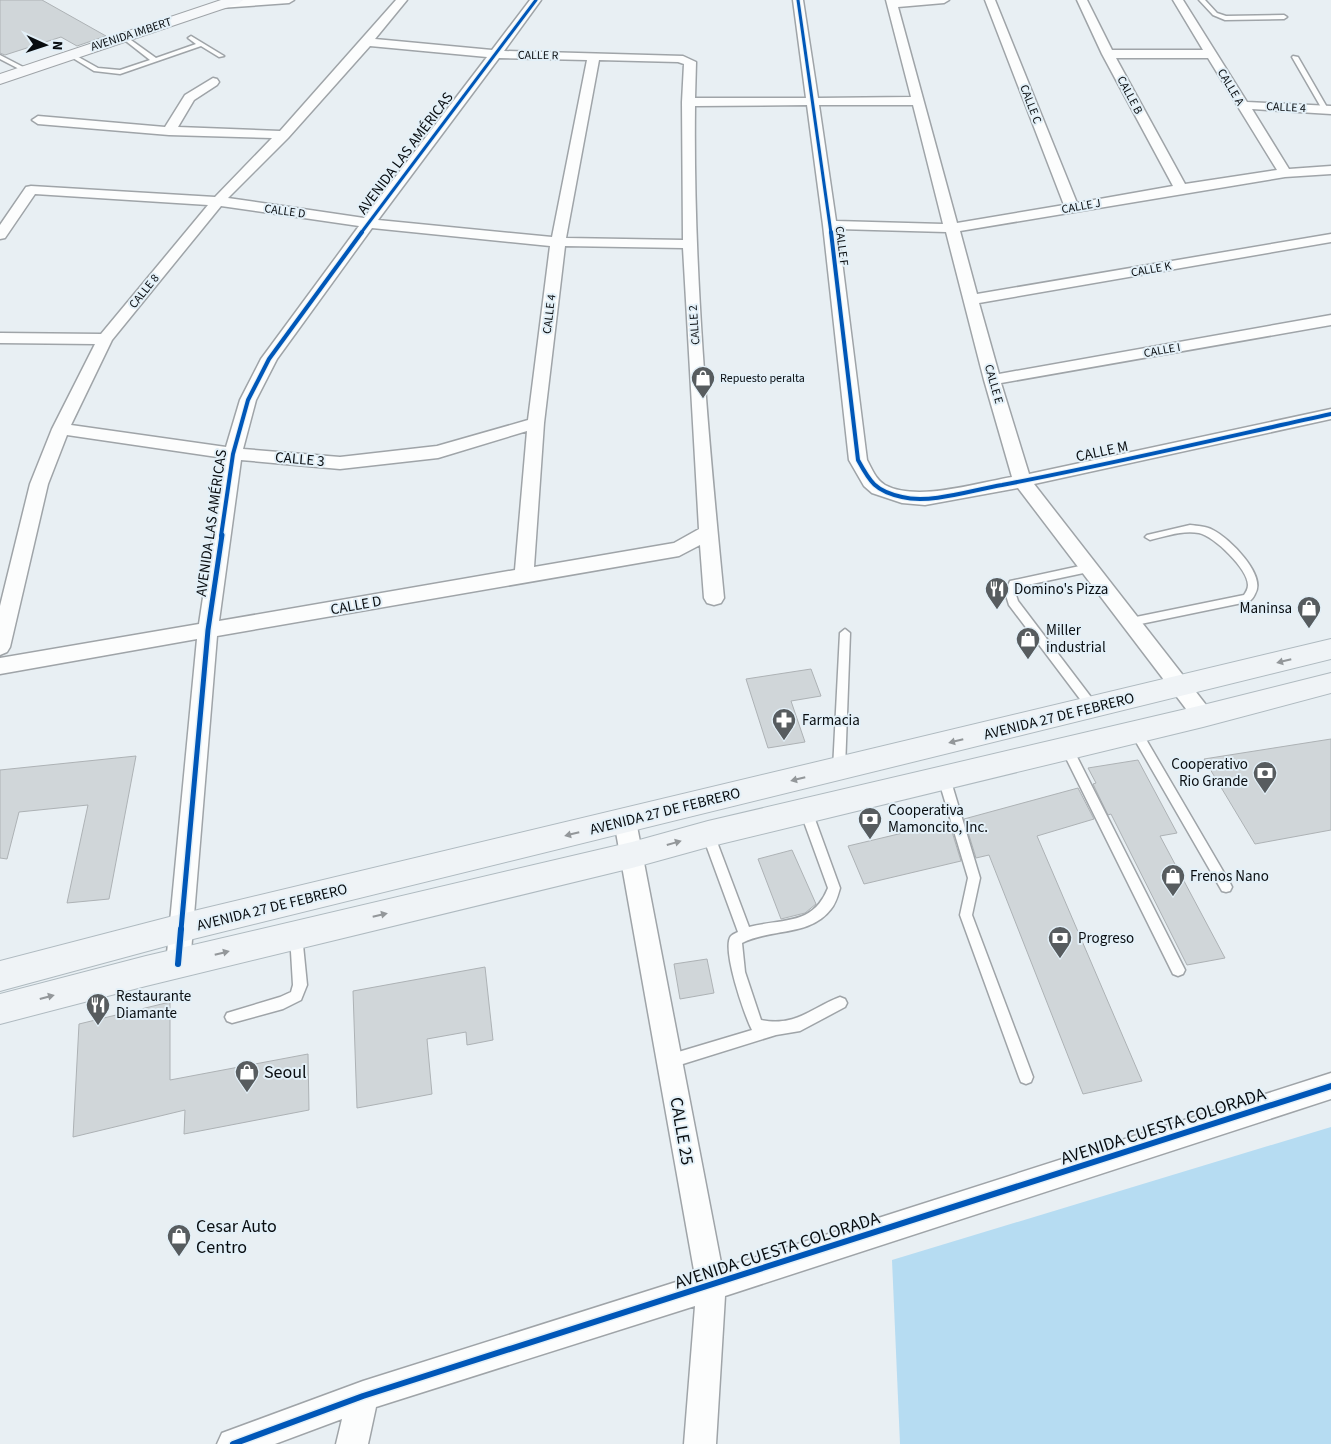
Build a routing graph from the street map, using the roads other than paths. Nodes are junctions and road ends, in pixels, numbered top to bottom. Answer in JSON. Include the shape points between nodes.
{"nodes":[{"id":1,"x":289,"y":0,"type":"edge"},
{"id":2,"x":402,"y":0,"type":"edge"},
{"id":3,"x":536,"y":0,"type":"edge"},
{"id":4,"x":798,"y":0,"type":"edge"},
{"id":5,"x":944,"y":0,"type":"edge"},
{"id":6,"x":990,"y":0,"type":"edge"},
{"id":7,"x":1082,"y":0,"type":"edge"},
{"id":8,"x":1178,"y":0,"type":"edge"},
{"id":9,"x":1202,"y":0,"type":"edge"},
{"id":10,"x":231,"y":1,"type":"edge"},
{"id":11,"x":891,"y":2,"type":"edge"},
{"id":12,"x":1284,"y":18,"type":"dead end"},
{"id":13,"x":124,"y":37,"type":"junction"},
{"id":14,"x":191,"y":38,"type":"dead end"},
{"id":15,"x":367,"y":42,"type":"junction"},
{"id":16,"x":202,"y":44,"type":"junction"},
{"id":17,"x":71,"y":54,"type":"junction"},
{"id":18,"x":497,"y":54,"type":"junction"},
{"id":19,"x":1108,"y":54,"type":"junction"},
{"id":20,"x":1211,"y":54,"type":"junction"},
{"id":21,"x":0,"y":56,"type":"edge"},
{"id":22,"x":221,"y":56,"type":"dead end"},
{"id":23,"x":594,"y":56,"type":"junction"},
{"id":24,"x":1295,"y":57,"type":"dead end"},
{"id":25,"x":679,"y":58,"type":"joint"},
{"id":26,"x":155,"y":60,"type":"junction"},
{"id":27,"x":25,"y":70,"type":"junction"},
{"id":28,"x":1,"y":77,"type":"edge"},
{"id":29,"x":213,"y":82,"type":"dead end"},
{"id":30,"x":919,"y":101,"type":"junction"},
{"id":31,"x":688,"y":102,"type":"junction"},
{"id":32,"x":812,"y":102,"type":"junction"},
{"id":33,"x":1242,"y":105,"type":"junction"},
{"id":34,"x":1328,"y":109,"type":"edge"},
{"id":35,"x":38,"y":120,"type":"dead end"},
{"id":36,"x":169,"y":131,"type":"junction"},
{"id":37,"x":283,"y":135,"type":"junction"},
{"id":38,"x":1331,"y":170,"type":"edge"},
{"id":39,"x":1285,"y":174,"type":"junction"},
{"id":40,"x":1181,"y":189,"type":"junction"},
{"id":41,"x":218,"y":201,"type":"junction"},
{"id":42,"x":1072,"y":208,"type":"junction"},
{"id":43,"x":368,"y":223,"type":"junction"},
{"id":44,"x":830,"y":225,"type":"junction"},
{"id":45,"x":952,"y":228,"type":"junction"},
{"id":46,"x":0,"y":235,"type":"edge"},
{"id":47,"x":1331,"y":238,"type":"edge"},
{"id":48,"x":558,"y":242,"type":"junction"},
{"id":49,"x":688,"y":244,"type":"junction"},
{"id":50,"x":971,"y":300,"type":"junction"},
{"id":51,"x":1331,"y":320,"type":"edge"},
{"id":52,"x":0,"y":338,"type":"edge"},
{"id":53,"x":105,"y":339,"type":"junction"},
{"id":54,"x":992,"y":380,"type":"junction"},
{"id":55,"x":1331,"y":414,"type":"edge"},
{"id":56,"x":536,"y":423,"type":"junction"},
{"id":57,"x":61,"y":429,"type":"junction"},
{"id":58,"x":233,"y":454,"type":"junction"},
{"id":59,"x":1022,"y":481,"type":"junction"},
{"id":60,"x":878,"y":489,"type":"joint"},
{"id":61,"x":707,"y":532,"type":"junction"},
{"id":62,"x":1150,"y":537,"type":"dead end"},
{"id":63,"x":1089,"y":568,"type":"junction"},
{"id":64,"x":524,"y":576,"type":"junction"},
{"id":65,"x":714,"y":598,"type":"dead end"},
{"id":66,"x":1131,"y":622,"type":"junction"},
{"id":67,"x":208,"y":630,"type":"junction"},
{"id":68,"x":845,"y":633,"type":"dead end"},
{"id":69,"x":0,"y":647,"type":"edge"},
{"id":70,"x":1331,"y":649,"type":"edge"},
{"id":71,"x":0,"y":666,"type":"edge"},
{"id":72,"x":1331,"y":683,"type":"edge"},
{"id":73,"x":1181,"y":687,"type":"junction"},
{"id":74,"x":1092,"y":708,"type":"junction"},
{"id":75,"x":1203,"y":716,"type":"junction"},
{"id":76,"x":1136,"y":732,"type":"junction"},
{"id":77,"x":1067,"y":748,"type":"junction"},
{"id":78,"x":839,"y":769,"type":"junction"},
{"id":79,"x":944,"y":778,"type":"junction"},
{"id":80,"x":806,"y":811,"type":"junction"},
{"id":81,"x":625,"y":821,"type":"junction"},
{"id":82,"x":708,"y":834,"type":"junction"},
{"id":83,"x":632,"y":855,"type":"junction"},
{"id":84,"x":1226,"y":888,"type":"dead end"},
{"id":85,"x":181,"y":928,"type":"junction"},
{"id":86,"x":745,"y":933,"type":"junction"},
{"id":87,"x":296,"y":935,"type":"junction"},
{"id":88,"x":178,"y":964,"type":"junction"},
{"id":89,"x":1178,"y":970,"type":"dead end"},
{"id":90,"x":0,"y":976,"type":"edge"},
{"id":91,"x":840,"y":1003,"type":"dead end"},
{"id":92,"x":0,"y":1009,"type":"edge"},
{"id":93,"x":232,"y":1018,"type":"dead end"},
{"id":94,"x":772,"y":1030,"type":"junction"},
{"id":95,"x":670,"y":1061,"type":"junction"},
{"id":96,"x":1026,"y":1078,"type":"dead end"},
{"id":97,"x":1331,"y":1086,"type":"edge"},
{"id":98,"x":711,"y":1286,"type":"junction"},
{"id":99,"x":363,"y":1396,"type":"junction"},
{"id":100,"x":233,"y":1444,"type":"edge"},
{"id":101,"x":352,"y":1444,"type":"edge"},
{"id":102,"x":700,"y":1444,"type":"edge"}],
"edges":[{"from":1,"to":10,"type":"street"},
{"from":2,"to":15,"type":"street","name":"CALLE 8"},
{"from":3,"to":18,"type":"street","name":"AVENIDA LAS AMÉRICAS"},
{"from":4,"to":32,"type":"street","name":"CALLE F"},
{"from":5,"to":11,"type":"street"},
{"from":6,"to":42,"type":"street","name":"CALLE C"},
{"from":7,"to":19,"type":"street","name":"CALLE B"},
{"from":8,"to":20,"type":"street","name":"CALLE A"},
{"from":9,"to":12,"type":"lane","via":[[1225,18]]},
{"from":10,"to":13,"type":"main road","name":"AVENIDA IMBERT"},
{"from":11,"to":30,"type":"street","name":"CALLE E"},
{"from":13,"to":17,"type":"main road","name":"AVENIDA IMBERT"},
{"from":13,"to":26,"type":"lane"},
{"from":14,"to":16,"type":"lane"},
{"from":15,"to":18,"type":"street","name":"CALLE R"},
{"from":15,"to":37,"type":"street","name":"CALLE 8"},
{"from":16,"to":22,"type":"lane"},
{"from":16,"to":26,"type":"lane"},
{"from":17,"to":26,"type":"lane","via":[[87,66],[109,72],[120,72]]},
{"from":17,"to":27,"type":"main road","name":"AVENIDA IMBERT"},
{"from":18,"to":23,"type":"street","name":"CALLE R"},
{"from":18,"to":43,"type":"street","name":"AVENIDA LAS AMÉRICAS"},
{"from":19,"to":20,"type":"street"},
{"from":19,"to":40,"type":"street","name":"CALLE B"},
{"from":20,"to":33,"type":"street","name":"CALLE A"},
{"from":21,"to":27,"type":"lane"},
{"from":23,"to":25,"type":"street","name":"CALLE R"},
{"from":23,"to":48,"type":"street","name":"CALLE 4"},
{"from":24,"to":34,"type":"lane"},
{"from":25,"to":31,"type":"street","name":"CALLE 2","via":[[690,62]]},
{"from":27,"to":28,"type":"main road","name":"AVENIDA IMBERT"},
{"from":29,"to":36,"type":"street","via":[[189,98]]},
{"from":30,"to":32,"type":"street"},
{"from":30,"to":45,"type":"street","name":"CALLE E"},
{"from":31,"to":32,"type":"street"},
{"from":31,"to":49,"type":"street","name":"CALLE 2"},
{"from":32,"to":44,"type":"street","name":"CALLE F"},
{"from":33,"to":34,"type":"street","name":"CALLE 4"},
{"from":33,"to":39,"type":"street","name":"CALLE A"},
{"from":35,"to":36,"type":"street"},
{"from":36,"to":37,"type":"street"},
{"from":37,"to":41,"type":"street","name":"CALLE 8"},
{"from":38,"to":39,"type":"street","name":"CALLE J"},
{"from":39,"to":40,"type":"street","name":"CALLE J"},
{"from":40,"to":42,"type":"street","name":"CALLE J"},
{"from":41,"to":43,"type":"street","name":"CALLE D"},
{"from":41,"to":46,"type":"street","name":"CALLE D","via":[[31,190]]},
{"from":41,"to":53,"type":"street","name":"CALLE 8"},
{"from":42,"to":45,"type":"street","name":"CALLE J"},
{"from":43,"to":48,"type":"street","name":"CALLE D"},
{"from":43,"to":58,"type":"street","name":"AVENIDA LAS AMÉRICAS","via":[[269,358],[248,400]]},
{"from":44,"to":45,"type":"street","name":"CALLE J"},
{"from":44,"to":60,"type":"street","name":"CALLE F","via":[[858,460],[870,482]]},
{"from":45,"to":50,"type":"street","name":"CALLE E"},
{"from":47,"to":50,"type":"street","name":"CALLE K"},
{"from":48,"to":49,"type":"street","name":"CALLE D"},
{"from":48,"to":56,"type":"street","name":"CALLE 4"},
{"from":49,"to":61,"type":"street","name":"CALLE 2"},
{"from":50,"to":54,"type":"street","name":"CALLE E"},
{"from":51,"to":54,"type":"street","name":"CALLE I"},
{"from":52,"to":53,"type":"street"},
{"from":53,"to":57,"type":"street","name":"CALLE 8"},
{"from":54,"to":59,"type":"street","name":"CALLE E"},
{"from":55,"to":59,"type":"street","name":"CALLE M"},
{"from":56,"to":58,"type":"street","name":"CALLE 3","via":[[438,452],[340,463]]},
{"from":56,"to":64,"type":"street","name":"CALLE 4"},
{"from":57,"to":58,"type":"street","name":"CALLE 3"},
{"from":57,"to":69,"type":"street","name":"CALLE 8","via":[[39,484]]},
{"from":58,"to":67,"type":"street","name":"AVENIDA LAS AMÉRICAS"},
{"from":59,"to":60,"type":"street","name":"CALLE M","via":[[926,499],[902,497]]},
{"from":59,"to":63,"type":"street","name":"CALLE E"},
{"from":61,"to":64,"type":"street","name":"CALLE D","via":[[679,549]]},
{"from":61,"to":65,"type":"street","name":"CALLE 2"},
{"from":62,"to":66,"type":"lane","via":[[1176,530],[1202,529],[1218,536],[1238,558],[1253,582],[1253,590],[1247,598]]},
{"from":63,"to":66,"type":"street","name":"CALLE E"},
{"from":63,"to":74,"type":"lane","via":[[1014,584],[1010,592],[1013,602]]},
{"from":64,"to":67,"type":"street","name":"CALLE D"},
{"from":66,"to":73,"type":"street","name":"CALLE E"},
{"from":67,"to":71,"type":"street","name":"CALLE D"},
{"from":67,"to":85,"type":"street","name":"AVENIDA LAS AMÉRICAS"},
{"from":68,"to":78,"type":"lane"},
{"from":70,"to":73,"type":"main road","name":"AVENIDA 27 DE FEBRERO","one_way":true},
{"from":72,"to":75,"type":"main road"},
{"from":73,"to":74,"type":"main road","name":"AVENIDA 27 DE FEBRERO"},
{"from":73,"to":75,"type":"street","name":"CALLE E"},
{"from":74,"to":78,"type":"main road","name":"AVENIDA 27 DE FEBRERO","one_way":true},
{"from":75,"to":76,"type":"main road"},
{"from":76,"to":77,"type":"main road"},
{"from":76,"to":84,"type":"lane"},
{"from":77,"to":79,"type":"main road"},
{"from":77,"to":89,"type":"lane"},
{"from":78,"to":81,"type":"main road","name":"AVENIDA 27 DE FEBRERO","one_way":true},
{"from":79,"to":80,"type":"main road"},
{"from":79,"to":96,"type":"lane","via":[[974,878],[966,915]]},
{"from":80,"to":82,"type":"main road"},
{"from":80,"to":86,"type":"lane","via":[[834,888],[831,900],[819,916],[784,927]]},
{"from":81,"to":83,"type":"street","name":"CALLE 25"},
{"from":81,"to":85,"type":"main road","name":"AVENIDA 27 DE FEBRERO","one_way":true},
{"from":83,"to":82,"type":"main road","one_way":true},
{"from":82,"to":86,"type":"lane"},
{"from":87,"to":83,"type":"main road","one_way":true},
{"from":83,"to":95,"type":"street","name":"CALLE 25"},
{"from":85,"to":88,"type":"street","name":"AVENIDA LAS AMÉRICAS"},
{"from":85,"to":90,"type":"main road","name":"AVENIDA 27 DE FEBRERO"},
{"from":86,"to":94,"type":"lane","via":[[736,940],[734,952],[740,982],[752,1007],[756,1025]]},
{"from":88,"to":87,"type":"main road","one_way":true},
{"from":87,"to":93,"type":"lane","via":[[300,985],[296,996]]},
{"from":92,"to":88,"type":"main road","one_way":true},
{"from":91,"to":94,"type":"lane","via":[[791,1028]]},
{"from":94,"to":95,"type":"lane"},
{"from":95,"to":98,"type":"street","name":"CALLE 25"},
{"from":97,"to":98,"type":"street","name":"AVENIDA CUESTA COLORADA"},
{"from":98,"to":99,"type":"street","name":"AVENIDA CUESTA COLORADA"},
{"from":98,"to":102,"type":"street","name":"CALLE 25"},
{"from":99,"to":100,"type":"street","name":"AVENIDA CUESTA COLORADA"},
{"from":99,"to":101,"type":"street"}]}
